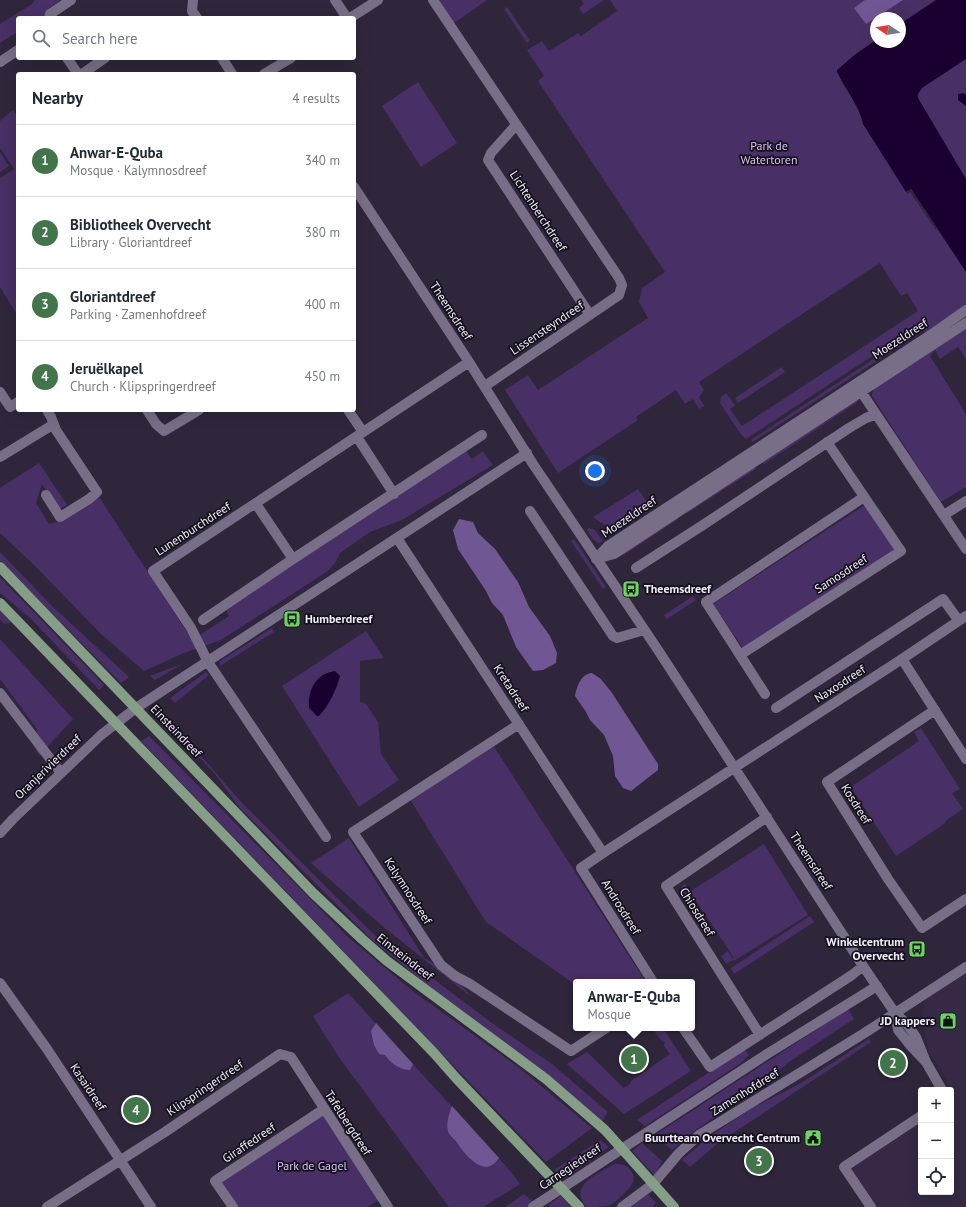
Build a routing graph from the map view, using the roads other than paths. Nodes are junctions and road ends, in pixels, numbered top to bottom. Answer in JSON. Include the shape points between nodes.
{"nodes":[{"id":1,"x":71,"y":0,"type":"edge"},
{"id":2,"x":193,"y":0,"type":"edge"},
{"id":3,"x":336,"y":0,"type":"edge"},
{"id":4,"x":378,"y":0,"type":"edge"},
{"id":5,"x":433,"y":0,"type":"edge"},
{"id":6,"x":50,"y":16,"type":"edge"},
{"id":7,"x":196,"y":16,"type":"edge"},
{"id":8,"x":348,"y":16,"type":"edge"},
{"id":9,"x":352,"y":16,"type":"edge"},
{"id":10,"x":16,"y":51,"type":"edge"},
{"id":11,"x":68,"y":60,"type":"edge"},
{"id":12,"x":99,"y":60,"type":"edge"},
{"id":13,"x":223,"y":60,"type":"edge"},
{"id":14,"x":289,"y":60,"type":"edge"},
{"id":15,"x":0,"y":62,"type":"edge"},
{"id":16,"x":278,"y":71,"type":"edge"},
{"id":17,"x":77,"y":72,"type":"edge"},
{"id":18,"x":84,"y":72,"type":"edge"},
{"id":19,"x":231,"y":72,"type":"edge"},
{"id":20,"x":516,"y":125,"type":"junction"},
{"id":21,"x":356,"y":190,"type":"edge"},
{"id":22,"x":966,"y":310,"type":"edge"},
{"id":23,"x":590,"y":315,"type":"junction"},
{"id":24,"x":966,"y":323,"type":"edge"},
{"id":25,"x":469,"y":362,"type":"junction"},
{"id":26,"x":484,"y":386,"type":"junction"},
{"id":27,"x":858,"y":388,"type":"junction"},
{"id":28,"x":0,"y":392,"type":"edge"},
{"id":29,"x":16,"y":403,"type":"edge"},
{"id":30,"x":48,"y":412,"type":"edge"},
{"id":31,"x":148,"y":412,"type":"edge"},
{"id":32,"x":196,"y":412,"type":"edge"},
{"id":33,"x":349,"y":412,"type":"edge"},
{"id":34,"x":876,"y":414,"type":"junction"},
{"id":35,"x":54,"y":424,"type":"junction"},
{"id":36,"x":360,"y":434,"type":"junction"},
{"id":37,"x":482,"y":435,"type":"dead end"},
{"id":38,"x":827,"y":442,"type":"junction"},
{"id":39,"x":527,"y":453,"type":"junction"},
{"id":40,"x":0,"y":457,"type":"edge"},
{"id":41,"x":394,"y":494,"type":"junction"},
{"id":42,"x":46,"y":495,"type":"dead end"},
{"id":43,"x":864,"y":498,"type":"junction"},
{"id":44,"x":966,"y":501,"type":"edge"},
{"id":45,"x":256,"y":504,"type":"junction"},
{"id":46,"x":530,"y":511,"type":"dead end"},
{"id":47,"x":944,"y":515,"type":"junction"},
{"id":48,"x":397,"y":538,"type":"junction"},
{"id":49,"x":966,"y":549,"type":"edge"},
{"id":50,"x":292,"y":559,"type":"junction"},
{"id":51,"x":596,"y":559,"type":"junction"},
{"id":52,"x":0,"y":567,"type":"edge"},
{"id":53,"x":636,"y":568,"type":"dead end"},
{"id":54,"x":0,"y":604,"type":"edge"},
{"id":55,"x":962,"y":619,"type":"edge"},
{"id":56,"x":203,"y":620,"type":"dead end"},
{"id":57,"x":644,"y":630,"type":"junction"},
{"id":58,"x":740,"y":654,"type":"junction"},
{"id":59,"x":902,"y":659,"type":"junction"},
{"id":60,"x":208,"y":662,"type":"junction"},
{"id":61,"x":0,"y":693,"type":"edge"},
{"id":62,"x":765,"y":694,"type":"dead end"},
{"id":63,"x":136,"y":708,"type":"junction"},
{"id":64,"x":776,"y":708,"type":"dead end"},
{"id":65,"x":935,"y":710,"type":"junction"},
{"id":66,"x":116,"y":724,"type":"junction"},
{"id":67,"x":519,"y":724,"type":"junction"},
{"id":68,"x":966,"y":760,"type":"edge"},
{"id":69,"x":735,"y":767,"type":"junction"},
{"id":70,"x":61,"y":774,"type":"junction"},
{"id":71,"x":767,"y":817,"type":"junction"},
{"id":72,"x":0,"y":832,"type":"edge"},
{"id":73,"x":326,"y":837,"type":"dead end"},
{"id":74,"x":603,"y":853,"type":"junction"},
{"id":75,"x":966,"y":899,"type":"edge"},
{"id":76,"x":863,"y":966,"type":"junction"},
{"id":77,"x":966,"y":968,"type":"edge"},
{"id":78,"x":651,"y":979,"type":"edge"},
{"id":79,"x":0,"y":984,"type":"edge"},
{"id":80,"x":877,"y":986,"type":"junction"},
{"id":81,"x":895,"y":1013,"type":"junction"},
{"id":82,"x":601,"y":1031,"type":"edge"},
{"id":83,"x":685,"y":1031,"type":"edge"},
{"id":84,"x":760,"y":1035,"type":"junction"},
{"id":85,"x":286,"y":1055,"type":"joint"},
{"id":86,"x":940,"y":1087,"type":"edge"},
{"id":87,"x":324,"y":1109,"type":"junction"},
{"id":88,"x":918,"y":1118,"type":"edge"},
{"id":89,"x":622,"y":1148,"type":"junction"},
{"id":90,"x":120,"y":1160,"type":"junction"},
{"id":91,"x":653,"y":1184,"type":"junction"},
{"id":92,"x":561,"y":1189,"type":"junction"},
{"id":93,"x":47,"y":1207,"type":"edge"},
{"id":94,"x":151,"y":1207,"type":"edge"},
{"id":95,"x":233,"y":1207,"type":"edge"},
{"id":96,"x":388,"y":1207,"type":"edge"},
{"id":97,"x":533,"y":1207,"type":"edge"},
{"id":98,"x":579,"y":1207,"type":"edge"},
{"id":99,"x":622,"y":1207,"type":"edge"},
{"id":100,"x":674,"y":1207,"type":"edge"},
{"id":101,"x":871,"y":1207,"type":"edge"}],
"edges":[{"from":1,"to":6,"type":"street"},
{"from":2,"to":7,"type":"street","via":[[192,11]]},
{"from":3,"to":8,"type":"street"},
{"from":4,"to":9,"type":"street"},
{"from":5,"to":20,"type":"street"},
{"from":10,"to":15,"type":"street"},
{"from":11,"to":17,"type":"street"},
{"from":12,"to":18,"type":"street"},
{"from":13,"to":19,"type":"street"},
{"from":14,"to":16,"type":"street"},
{"from":20,"to":23,"type":"street","name":"Lichtenberchdreef","via":[[491,153],[488,160]]},
{"from":20,"to":23,"type":"street","name":"Lissensteyndreef","via":[[622,285],[620,295]]},
{"from":21,"to":25,"type":"street","name":"Theemsdreef"},
{"from":22,"to":27,"type":"street","name":"Moezeldreef"},
{"from":23,"to":26,"type":"street","name":"Lissensteyndreef"},
{"from":24,"to":27,"type":"street","name":"Moezeldreef"},
{"from":25,"to":26,"type":"street","name":"Theemsdreef"},
{"from":25,"to":36,"type":"street","name":"Lunenburchdreef"},
{"from":26,"to":39,"type":"street","name":"Theemsdreef"},
{"from":27,"to":34,"type":"street"},
{"from":27,"to":51,"type":"street","name":"Moezeldreef","via":[[608,546]]},
{"from":28,"to":29,"type":"street","via":[[10,407]]},
{"from":30,"to":35,"type":"street"},
{"from":31,"to":32,"type":"street","via":[[164,431]]},
{"from":33,"to":36,"type":"street"},
{"from":34,"to":38,"type":"street"},
{"from":34,"to":47,"type":"street"},
{"from":35,"to":40,"type":"street"},
{"from":35,"to":42,"type":"street","via":[[97,492],[60,518]]},
{"from":36,"to":41,"type":"street"},
{"from":36,"to":45,"type":"street","name":"Lunenburchdreef"},
{"from":37,"to":41,"type":"street"},
{"from":38,"to":43,"type":"street","name":"Samosdreef"},
{"from":38,"to":53,"type":"street"},
{"from":39,"to":48,"type":"street"},
{"from":39,"to":51,"type":"street","name":"Theemsdreef"},
{"from":41,"to":50,"type":"street"},
{"from":43,"to":58,"type":"street","via":[[706,602]]},
{"from":43,"to":58,"type":"street","name":"Samosdreef","via":[[901,552]]},
{"from":44,"to":47,"type":"street"},
{"from":45,"to":50,"type":"street"},
{"from":45,"to":60,"type":"street","name":"Lunenburchdreef","via":[[153,571],[191,628]]},
{"from":46,"to":57,"type":"street","via":[[613,636],[617,638]]},
{"from":47,"to":49,"type":"street"},
{"from":48,"to":60,"type":"street"},
{"from":48,"to":67,"type":"street","name":"Kretadreef"},
{"from":50,"to":56,"type":"street"},
{"from":51,"to":57,"type":"street","name":"Theemsdreef"},
{"from":52,"to":63,"type":"main road","name":"Einsteindreef"},
{"from":54,"to":66,"type":"main road"},
{"from":55,"to":59,"type":"street","name":"Naxosdreef"},
{"from":55,"to":64,"type":"street","name":"Naxosdreef","via":[[943,599]]},
{"from":57,"to":69,"type":"street","name":"Theemsdreef"},
{"from":58,"to":62,"type":"street"},
{"from":59,"to":65,"type":"street"},
{"from":59,"to":69,"type":"street","name":"Naxosdreef"},
{"from":60,"to":63,"type":"street"},
{"from":60,"to":73,"type":"street"},
{"from":61,"to":70,"type":"street"},
{"from":63,"to":66,"type":"street","name":"Einsteindreef"},
{"from":63,"to":89,"type":"main road","name":"Einsteindreef","via":[[313,893],[362,939],[387,961],[546,1079]]},
{"from":65,"to":68,"type":"street"},
{"from":65,"to":75,"type":"street","name":"Kosdreef","via":[[827,782],[922,928]]},
{"from":66,"to":70,"type":"street","name":"Oranjerivierdreef"},
{"from":66,"to":92,"type":"main road","via":[[434,1053]]},
{"from":67,"to":74,"type":"street","name":"Kretadreef"},
{"from":67,"to":82,"type":"street","name":"Kalymnosdreef","via":[[354,832],[441,965],[571,1051]]},
{"from":69,"to":71,"type":"street","name":"Theemsdreef"},
{"from":69,"to":74,"type":"street","name":"Naxosdreef"},
{"from":70,"to":72,"type":"street","name":"Oranjerivierdreef"},
{"from":71,"to":76,"type":"street","name":"Theemsdreef"},
{"from":71,"to":84,"type":"street","name":"Chiosdreef","via":[[666,886]]},
{"from":74,"to":78,"type":"street","name":"Androsdreef","via":[[581,868]]},
{"from":76,"to":80,"type":"street","name":"Theemsdreef"},
{"from":76,"to":84,"type":"street"},
{"from":77,"to":81,"type":"street","name":"Zamenhofdreef"},
{"from":79,"to":90,"type":"street","name":"Kasaidreef","via":[[47,1048]]},
{"from":80,"to":81,"type":"street"},
{"from":80,"to":89,"type":"street","name":"Zamenhofdreef"},
{"from":81,"to":86,"type":"street","via":[[916,1037]]},
{"from":81,"to":91,"type":"street","name":"Zamenhofdreef","via":[[699,1135],[679,1153]]},
{"from":83,"to":84,"type":"street","via":[[710,1067]]},
{"from":85,"to":87,"type":"street","name":"Tafelbergdreef","via":[[291,1057]]},
{"from":85,"to":90,"type":"street","name":"Klipspringerdreef","via":[[280,1054]]},
{"from":87,"to":95,"type":"street","name":"Giraffedreef","via":[[216,1181]]},
{"from":87,"to":96,"type":"street","name":"Tafelbergdreef"},
{"from":88,"to":101,"type":"street","via":[[844,1167]]},
{"from":89,"to":91,"type":"main road","name":"Einsteindreef"},
{"from":89,"to":92,"type":"street","name":"Carnegiedreef"},
{"from":90,"to":93,"type":"street","name":"Klipspringerdreef"},
{"from":90,"to":94,"type":"street","name":"Kasaidreef"},
{"from":91,"to":99,"type":"street","name":"Zamenhofdreef"},
{"from":91,"to":100,"type":"main road","name":"Einsteindreef"},
{"from":92,"to":97,"type":"street","name":"Carnegiedreef"},
{"from":92,"to":98,"type":"main road"}]}
